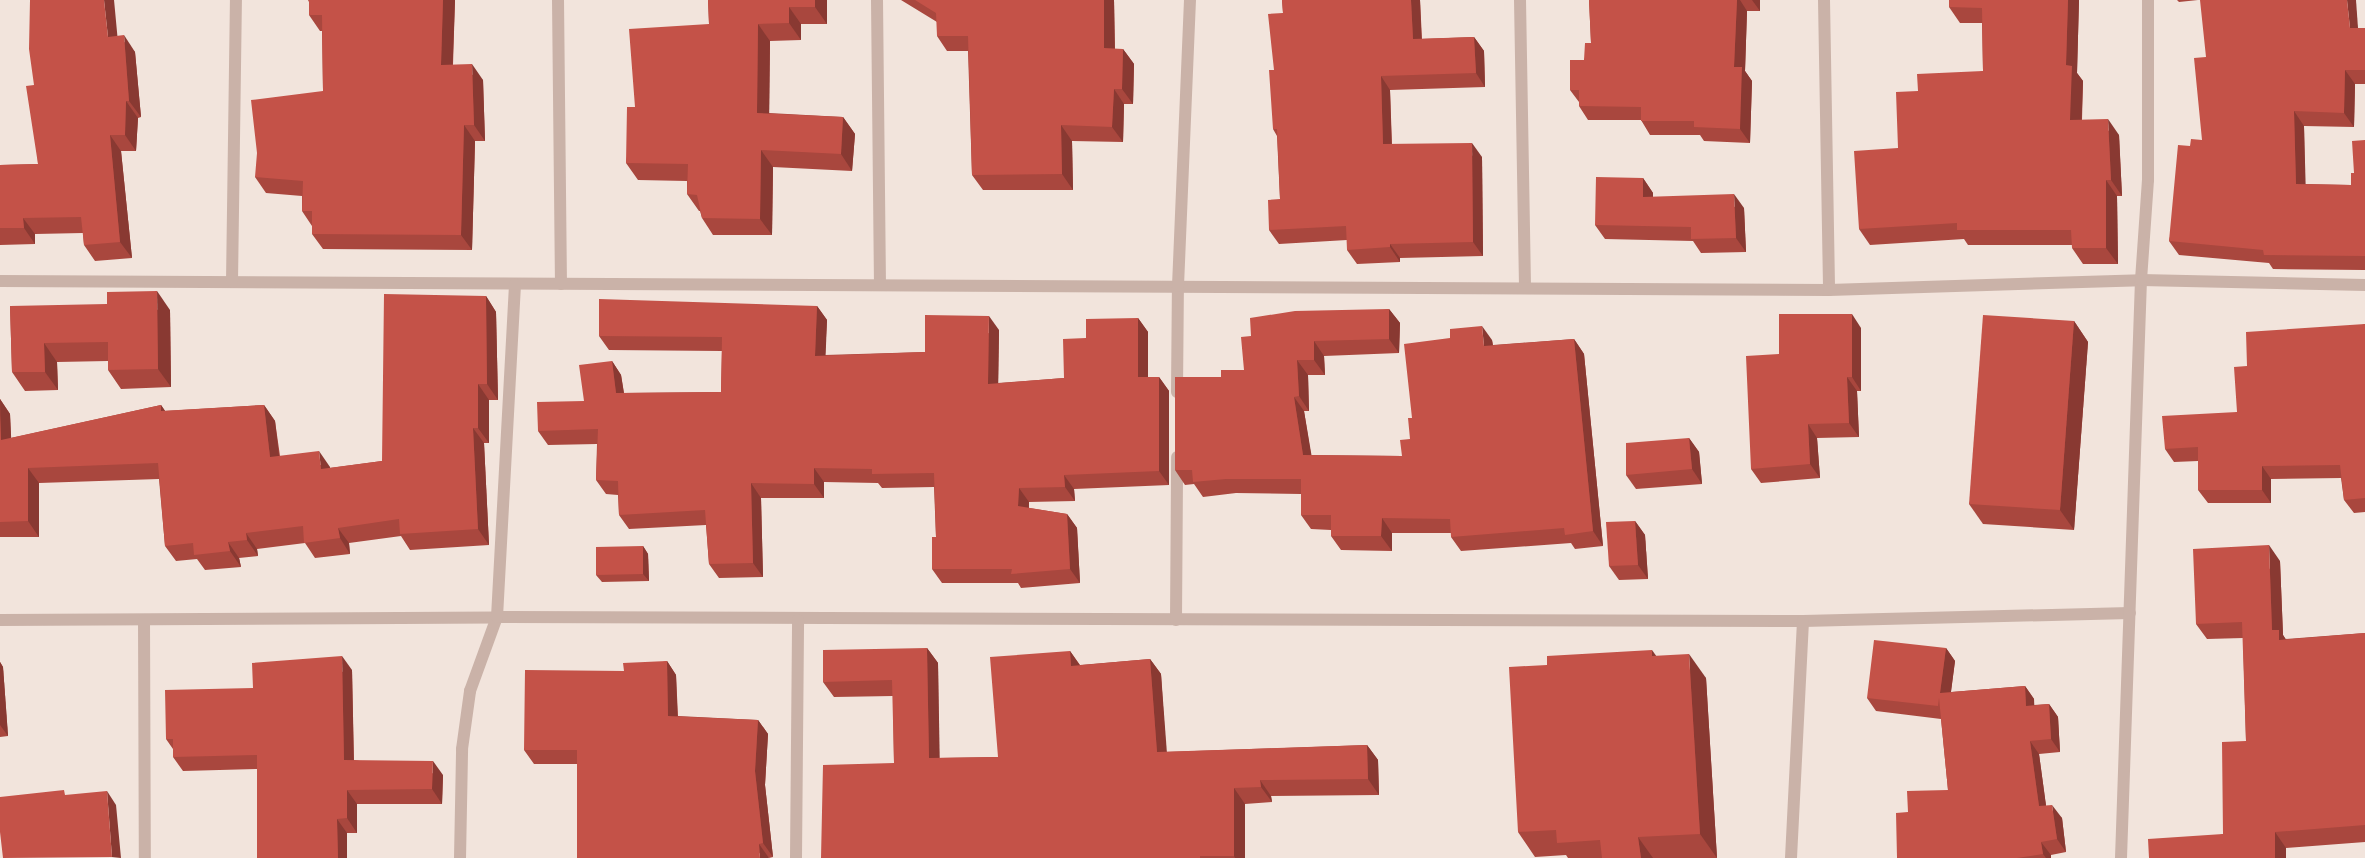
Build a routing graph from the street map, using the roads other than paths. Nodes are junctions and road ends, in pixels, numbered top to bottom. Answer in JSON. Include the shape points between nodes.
{"nodes":[{"id":1,"x":236,"y":0,"type":"edge"},
{"id":2,"x":558,"y":0,"type":"edge"},
{"id":3,"x":877,"y":0,"type":"edge"},
{"id":4,"x":1190,"y":0,"type":"edge"},
{"id":5,"x":1520,"y":0,"type":"edge"},
{"id":6,"x":1824,"y":0,"type":"edge"},
{"id":7,"x":2148,"y":0,"type":"edge"},
{"id":8,"x":2141,"y":280,"type":"junction"},
{"id":9,"x":0,"y":281,"type":"edge"},
{"id":10,"x":232,"y":282,"type":"junction"},
{"id":11,"x":515,"y":284,"type":"junction"},
{"id":12,"x":561,"y":284,"type":"junction"},
{"id":13,"x":880,"y":285,"type":"junction"},
{"id":14,"x":2365,"y":285,"type":"edge"},
{"id":15,"x":1178,"y":286,"type":"junction"},
{"id":16,"x":1525,"y":288,"type":"junction"},
{"id":17,"x":1829,"y":290,"type":"junction"},
{"id":18,"x":1177,"y":404,"type":"edge"},
{"id":19,"x":1177,"y":444,"type":"edge"},
{"id":20,"x":2130,"y":613,"type":"junction"},
{"id":21,"x":497,"y":617,"type":"junction"},
{"id":22,"x":0,"y":620,"type":"edge"},
{"id":23,"x":144,"y":620,"type":"junction"},
{"id":24,"x":798,"y":620,"type":"junction"},
{"id":25,"x":1176,"y":620,"type":"junction"},
{"id":26,"x":1803,"y":621,"type":"junction"},
{"id":27,"x":145,"y":858,"type":"edge"},
{"id":28,"x":460,"y":858,"type":"edge"},
{"id":29,"x":796,"y":858,"type":"edge"},
{"id":30,"x":1791,"y":858,"type":"edge"},
{"id":31,"x":2120,"y":858,"type":"edge"}],
"edges":[{"from":1,"to":10,"type":"street"},
{"from":2,"to":12,"type":"street"},
{"from":3,"to":13,"type":"street"},
{"from":4,"to":15,"type":"street"},
{"from":5,"to":16,"type":"street"},
{"from":6,"to":17,"type":"street"},
{"from":7,"to":8,"type":"street","via":[[2148,180]]},
{"from":8,"to":14,"type":"street"},
{"from":8,"to":17,"type":"street"},
{"from":8,"to":20,"type":"street"},
{"from":9,"to":10,"type":"street"},
{"from":10,"to":11,"type":"street"},
{"from":11,"to":12,"type":"street"},
{"from":11,"to":21,"type":"street"},
{"from":12,"to":13,"type":"street"},
{"from":13,"to":15,"type":"street"},
{"from":15,"to":16,"type":"street"},
{"from":15,"to":18,"type":"street"},
{"from":16,"to":17,"type":"street"},
{"from":19,"to":25,"type":"street"},
{"from":20,"to":26,"type":"street"},
{"from":20,"to":31,"type":"street"},
{"from":21,"to":23,"type":"street"},
{"from":21,"to":24,"type":"street"},
{"from":21,"to":28,"type":"street","via":[[470,691],[462,749]]},
{"from":22,"to":23,"type":"street"},
{"from":23,"to":27,"type":"street"},
{"from":24,"to":25,"type":"street"},
{"from":24,"to":29,"type":"street"},
{"from":25,"to":26,"type":"street"},
{"from":26,"to":30,"type":"street"}]}
